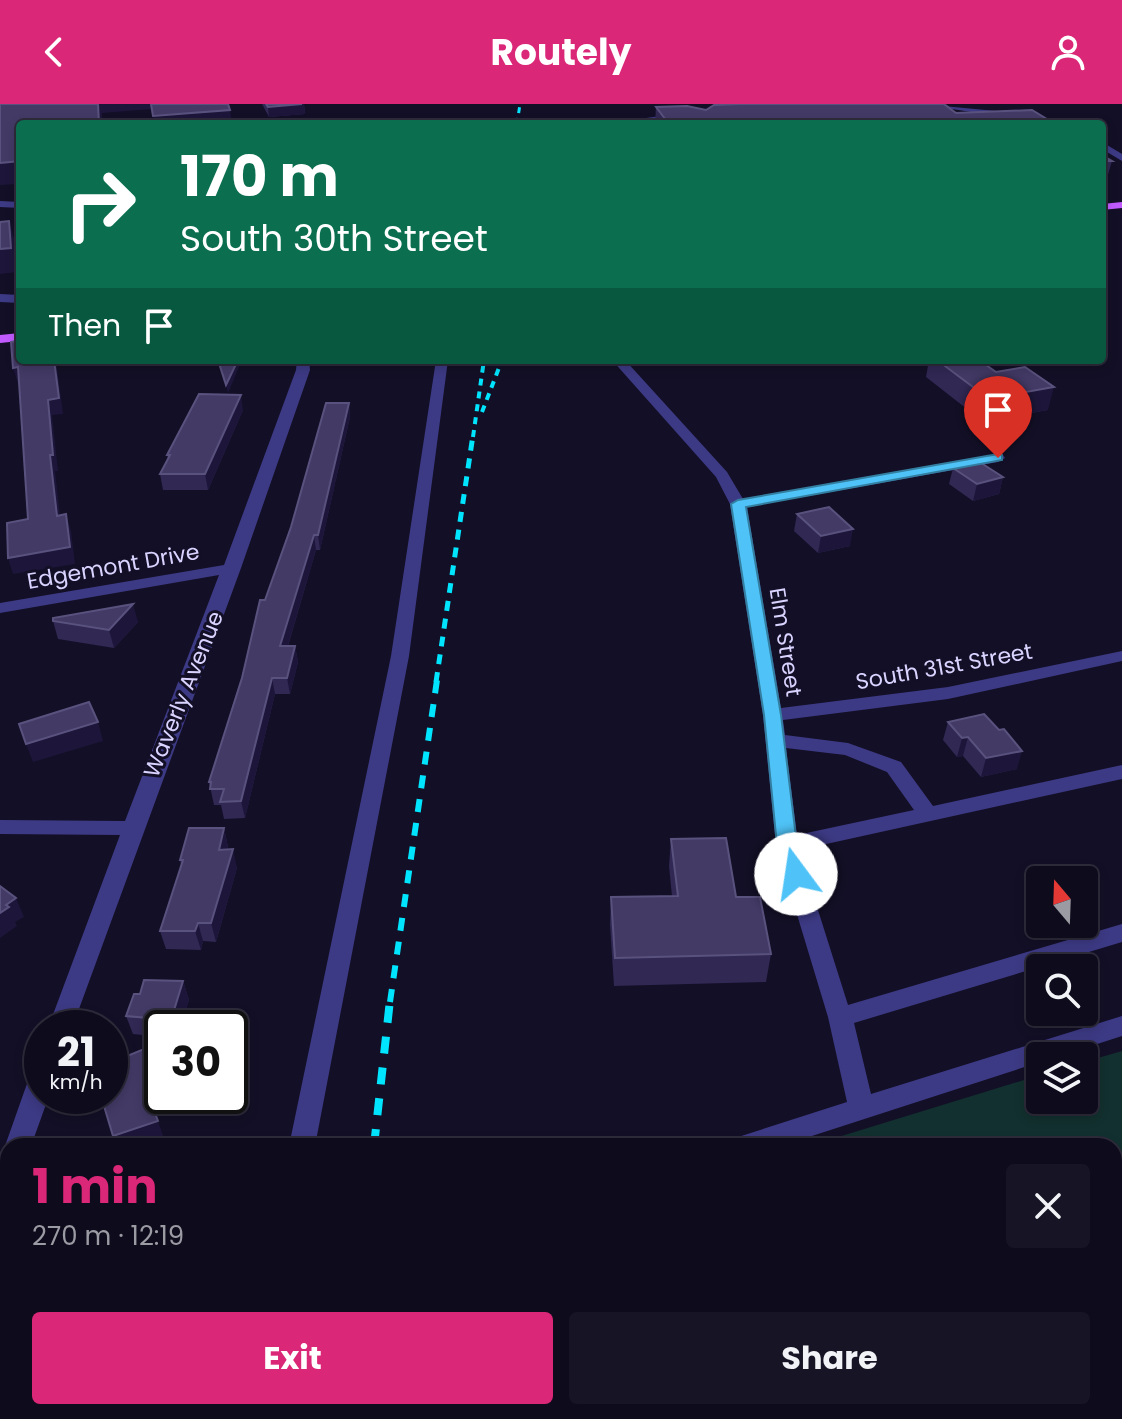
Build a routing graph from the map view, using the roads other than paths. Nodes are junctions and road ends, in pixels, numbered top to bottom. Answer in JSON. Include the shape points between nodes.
{"nodes":[{"id":1,"x":925,"y":104,"type":"edge"},
{"id":2,"x":688,"y":114,"type":"edge"},
{"id":3,"x":650,"y":120,"type":"edge"},
{"id":4,"x":1040,"y":120,"type":"edge"},
{"id":5,"x":303,"y":364,"type":"edge"},
{"id":6,"x":441,"y":364,"type":"edge"},
{"id":7,"x":622,"y":364,"type":"edge"},
{"id":8,"x":998,"y":458,"type":"dead end"},
{"id":9,"x":738,"y":504,"type":"junction"},
{"id":10,"x":233,"y":568,"type":"junction"},
{"id":11,"x":0,"y":608,"type":"edge"},
{"id":12,"x":1122,"y":656,"type":"edge"},
{"id":13,"x":773,"y":715,"type":"junction"},
{"id":14,"x":775,"y":740,"type":"junction"},
{"id":15,"x":1122,"y":772,"type":"edge"},
{"id":16,"x":928,"y":815,"type":"junction"},
{"id":17,"x":0,"y":827,"type":"edge"},
{"id":18,"x":130,"y":828,"type":"junction"},
{"id":19,"x":787,"y":845,"type":"junction"},
{"id":20,"x":1122,"y":933,"type":"edge"},
{"id":21,"x":66,"y":1010,"type":"edge"},
{"id":22,"x":840,"y":1017,"type":"junction"},
{"id":23,"x":1122,"y":1026,"type":"edge"},
{"id":24,"x":862,"y":1109,"type":"junction"},
{"id":25,"x":29,"y":1114,"type":"edge"},
{"id":26,"x":21,"y":1138,"type":"edge"},
{"id":27,"x":304,"y":1138,"type":"edge"},
{"id":28,"x":770,"y":1138,"type":"edge"}],
"edges":[{"from":1,"to":4,"type":"street"},
{"from":2,"to":3,"type":"street"},
{"from":5,"to":10,"type":"street","name":"Waverly Avenue"},
{"from":6,"to":27,"type":"street","via":[[400,656]]},
{"from":7,"to":9,"type":"street","name":"Elm Street","via":[[722,475]]},
{"from":8,"to":9,"type":"street"},
{"from":9,"to":13,"type":"street","name":"Elm Street"},
{"from":10,"to":11,"type":"street","name":"Edgemont Drive"},
{"from":10,"to":18,"type":"street","name":"Waverly Avenue"},
{"from":12,"to":13,"type":"street","name":"South 31st Street","via":[[948,693]]},
{"from":13,"to":14,"type":"street","name":"Elm Street"},
{"from":14,"to":16,"type":"street","via":[[848,749],[894,767]]},
{"from":14,"to":19,"type":"street","name":"Elm Street"},
{"from":15,"to":16,"type":"street"},
{"from":16,"to":19,"type":"street"},
{"from":17,"to":18,"type":"street"},
{"from":18,"to":21,"type":"street","name":"Waverly Avenue"},
{"from":19,"to":22,"type":"street","name":"Elm Street"},
{"from":20,"to":22,"type":"street"},
{"from":22,"to":24,"type":"street","name":"Elm Street"},
{"from":23,"to":24,"type":"street"},
{"from":24,"to":28,"type":"street"},
{"from":25,"to":26,"type":"street"}]}
